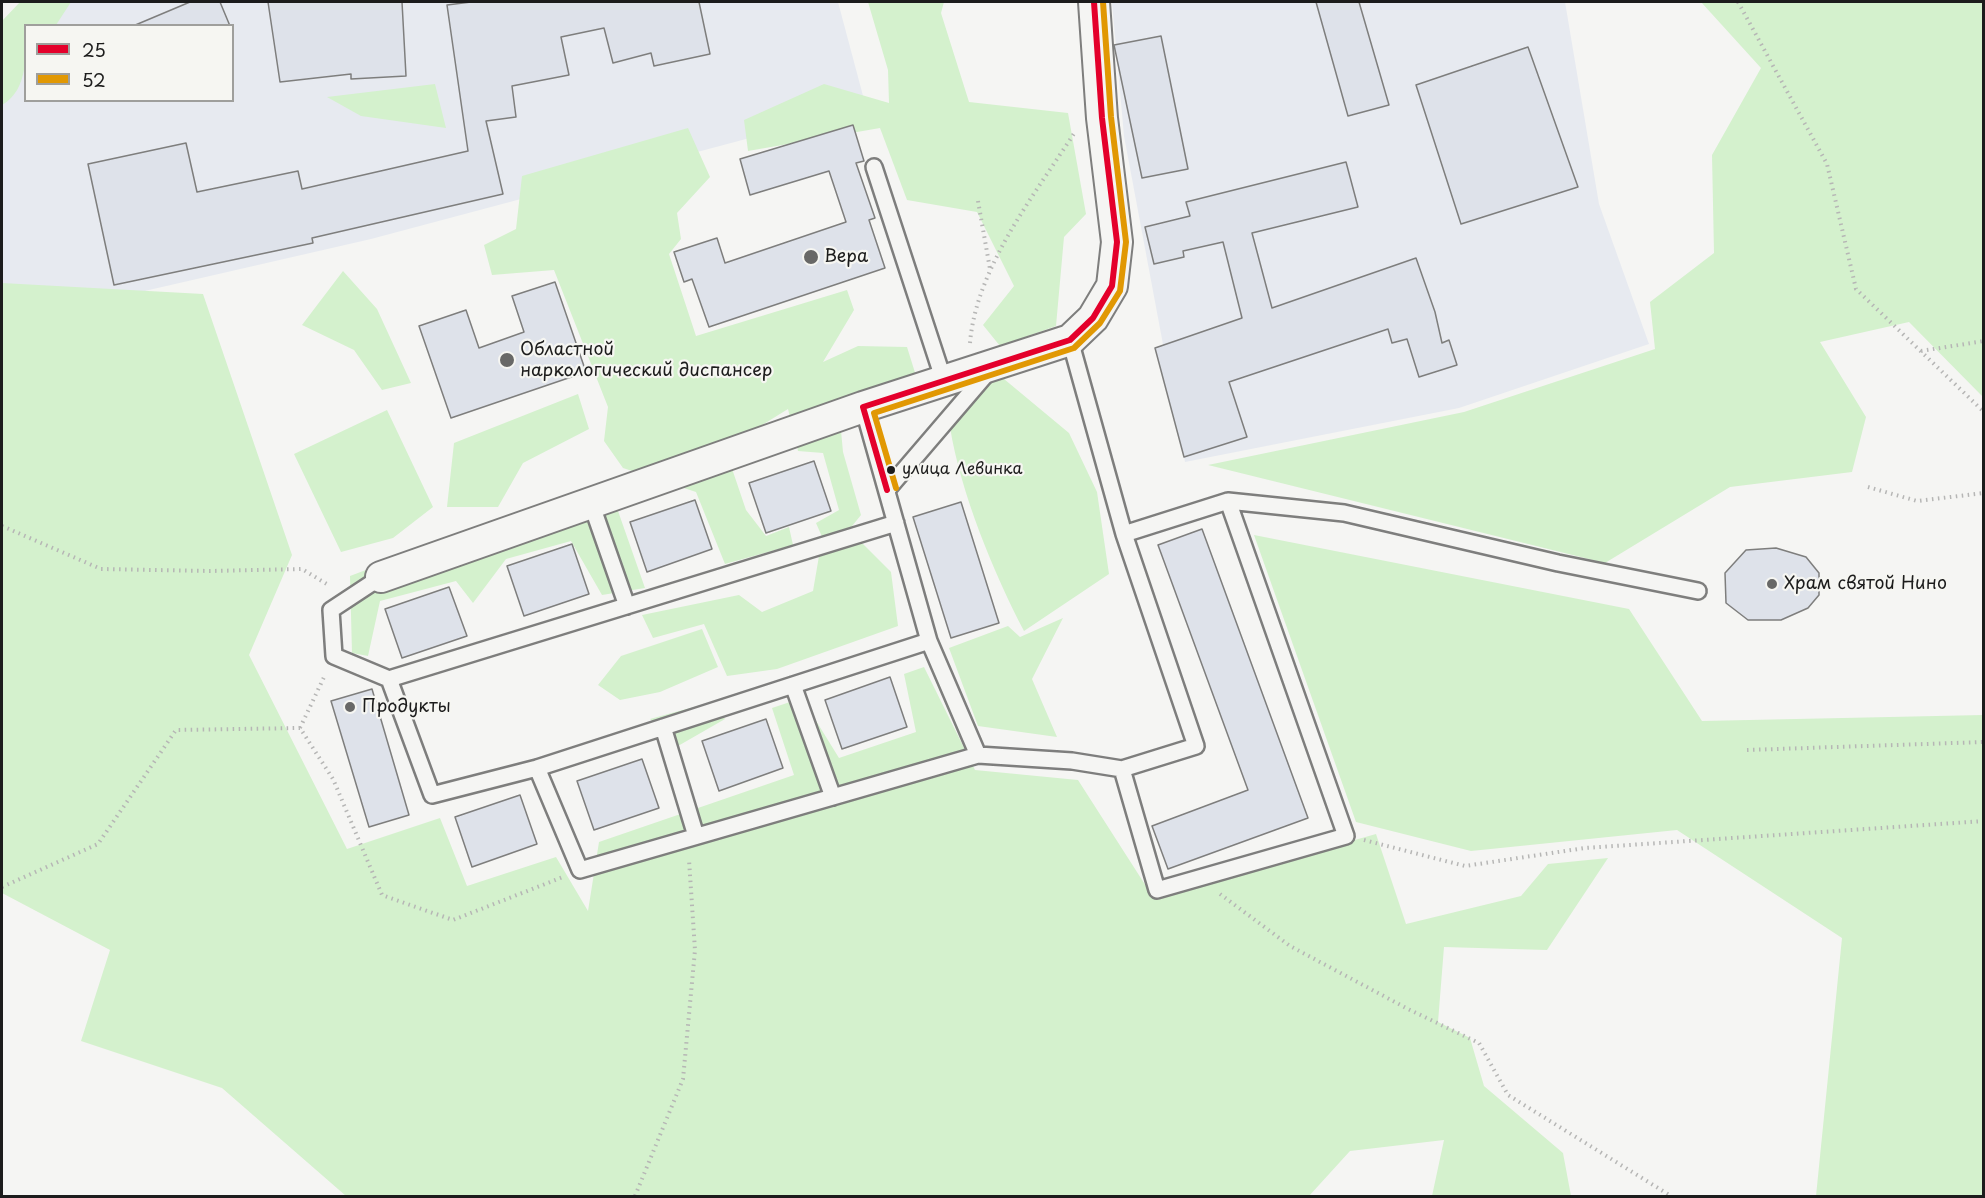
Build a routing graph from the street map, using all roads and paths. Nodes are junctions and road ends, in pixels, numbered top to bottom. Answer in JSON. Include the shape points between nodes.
{"nodes":[{"id":1,"x":1094,"y":2,"type":"edge"},
{"id":2,"x":1738,"y":2,"type":"edge"},
{"id":3,"x":1100,"y":94,"type":"junction"},
{"id":4,"x":874,"y":167,"type":"dead end"},
{"id":5,"x":978,"y":201,"type":"dead end"},
{"id":6,"x":990,"y":270,"type":"junction"},
{"id":7,"x":1070,"y":340,"type":"junction"},
{"id":8,"x":1983,"y":341,"type":"edge"},
{"id":9,"x":1920,"y":351,"type":"junction"},
{"id":10,"x":969,"y":373,"type":"junction"},
{"id":11,"x":863,"y":407,"type":"junction"},
{"id":12,"x":1983,"y":412,"type":"edge"},
{"id":13,"x":1868,"y":487,"type":"dead end"},
{"id":14,"x":887,"y":490,"type":"junction"},
{"id":15,"x":1983,"y":493,"type":"edge"},
{"id":16,"x":1228,"y":501,"type":"junction"},
{"id":17,"x":591,"y":503,"type":"junction"},
{"id":18,"x":896,"y":523,"type":"junction"},
{"id":19,"x":2,"y":526,"type":"edge"},
{"id":20,"x":1124,"y":534,"type":"junction"},
{"id":21,"x":381,"y":577,"type":"joint"},
{"id":22,"x":1698,"y":591,"type":"dead end"},
{"id":23,"x":349,"y":598,"type":"junction"},
{"id":24,"x":627,"y":606,"type":"junction"},
{"id":25,"x":929,"y":641,"type":"junction"},
{"id":26,"x":334,"y":656,"type":"junction"},
{"id":27,"x":389,"y":679,"type":"junction"},
{"id":28,"x":793,"y":685,"type":"junction"},
{"id":29,"x":663,"y":727,"type":"junction"},
{"id":30,"x":300,"y":728,"type":"junction"},
{"id":31,"x":1983,"y":742,"type":"edge"},
{"id":32,"x":1747,"y":750,"type":"dead end"},
{"id":33,"x":978,"y":755,"type":"junction"},
{"id":34,"x":537,"y":768,"type":"junction"},
{"id":35,"x":1122,"y":769,"type":"junction"},
{"id":36,"x":833,"y":796,"type":"junction"},
{"id":37,"x":1983,"y":820,"type":"edge"},
{"id":38,"x":1346,"y":836,"type":"junction"},
{"id":39,"x":692,"y":838,"type":"junction"},
{"id":40,"x":580,"y":870,"type":"junction"},
{"id":41,"x":1200,"y":878,"type":"junction"},
{"id":42,"x":2,"y":887,"type":"edge"},
{"id":43,"x":634,"y":1197,"type":"edge"},
{"id":44,"x":1671,"y":1197,"type":"edge"}],
"edges":[{"from":1,"to":3,"type":"street"},
{"from":2,"to":9,"type":"path","via":[[1827,164],[1856,290]]},
{"from":3,"to":6,"type":"path"},
{"from":3,"to":7,"type":"street","via":[[1117,242],[1112,286],[1093,318]]},
{"from":4,"to":10,"type":"lane"},
{"from":5,"to":6,"type":"path"},
{"from":6,"to":10,"type":"path","via":[[972,321]]},
{"from":7,"to":10,"type":"street"},
{"from":7,"to":20,"type":"lane"},
{"from":8,"to":9,"type":"path"},
{"from":9,"to":12,"type":"path"},
{"from":10,"to":11,"type":"street"},
{"from":10,"to":14,"type":"lane"},
{"from":11,"to":14,"type":"lane"},
{"from":11,"to":17,"type":"street"},
{"from":13,"to":15,"type":"path","via":[[1917,501]]},
{"from":14,"to":18,"type":"lane"},
{"from":16,"to":20,"type":"lane"},
{"from":16,"to":22,"type":"lane","via":[[1344,513]]},
{"from":16,"to":38,"type":"lane"},
{"from":17,"to":21,"type":"street"},
{"from":17,"to":24,"type":"lane"},
{"from":18,"to":24,"type":"lane"},
{"from":18,"to":25,"type":"lane"},
{"from":19,"to":23,"type":"path","via":[[101,569],[302,569]]},
{"from":20,"to":35,"type":"lane","via":[[1196,746]]},
{"from":21,"to":23,"type":"lane"},
{"from":23,"to":26,"type":"lane","via":[[331,609]]},
{"from":24,"to":27,"type":"lane"},
{"from":25,"to":28,"type":"lane"},
{"from":25,"to":33,"type":"lane"},
{"from":26,"to":27,"type":"lane"},
{"from":26,"to":30,"type":"path"},
{"from":27,"to":34,"type":"lane","via":[[432,795]]},
{"from":28,"to":29,"type":"lane"},
{"from":28,"to":36,"type":"lane"},
{"from":29,"to":34,"type":"lane"},
{"from":29,"to":39,"type":"lane"},
{"from":30,"to":40,"type":"path","via":[[333,779],[382,895],[453,920]]},
{"from":30,"to":42,"type":"path","via":[[176,730],[98,844]]},
{"from":31,"to":32,"type":"path"},
{"from":33,"to":35,"type":"lane","via":[[1072,760]]},
{"from":33,"to":36,"type":"lane"},
{"from":34,"to":40,"type":"lane"},
{"from":35,"to":41,"type":"lane","via":[[1157,891]]},
{"from":36,"to":39,"type":"lane"},
{"from":37,"to":38,"type":"path","via":[[1585,848],[1465,866]]},
{"from":38,"to":41,"type":"lane"},
{"from":39,"to":40,"type":"lane"},
{"from":39,"to":43,"type":"path","via":[[695,950],[683,1079]]},
{"from":41,"to":44,"type":"path","via":[[1290,946],[1479,1043],[1508,1095]]}]}
